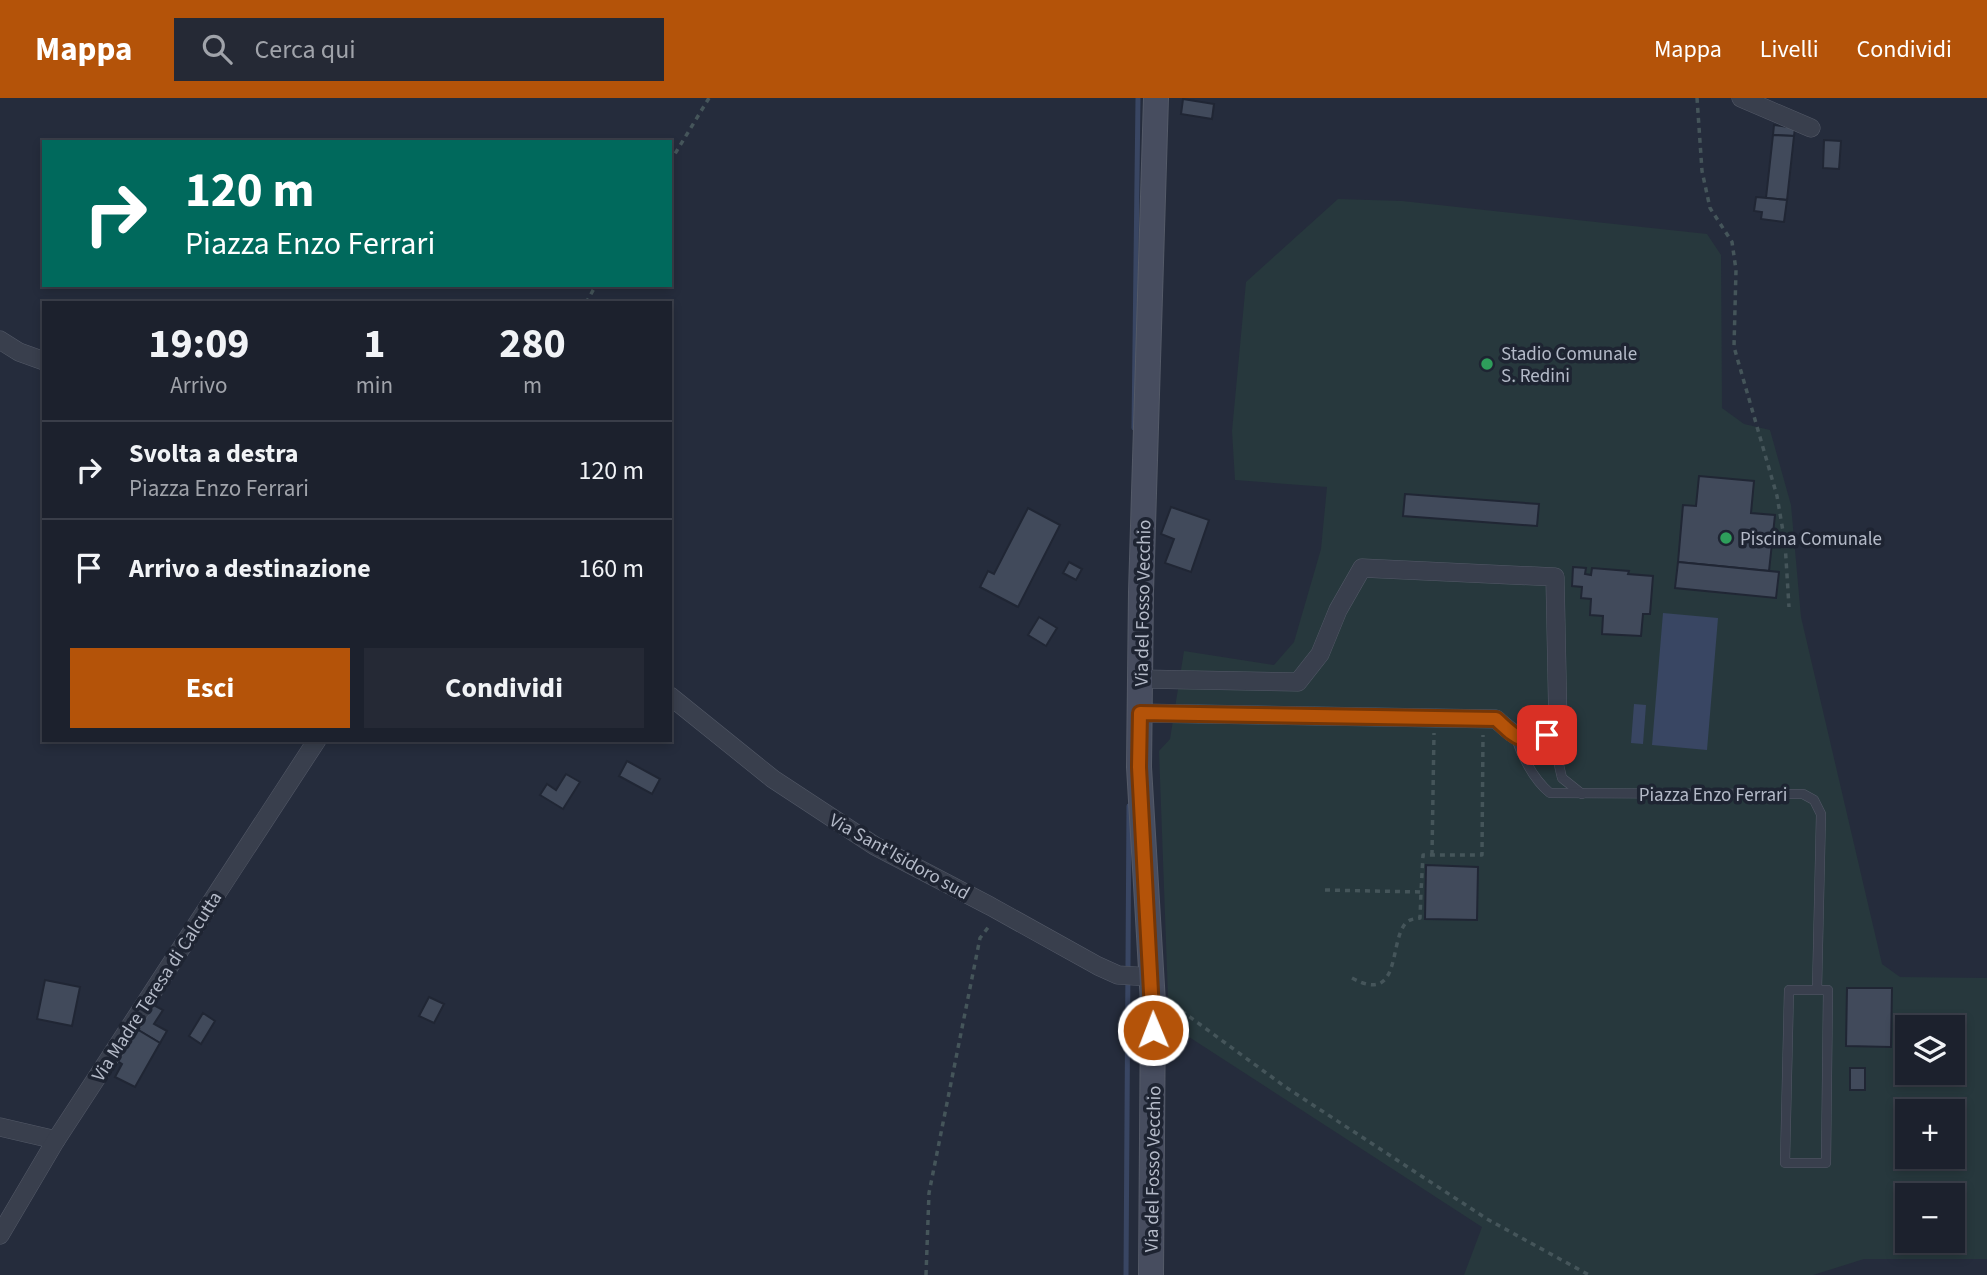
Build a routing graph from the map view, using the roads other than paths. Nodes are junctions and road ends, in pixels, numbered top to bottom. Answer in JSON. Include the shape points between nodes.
{"nodes":[{"id":1,"x":1156,"y":98,"type":"edge"},
{"id":2,"x":1741,"y":98,"type":"edge"},
{"id":3,"x":1811,"y":128,"type":"dead end"},
{"id":4,"x":0,"y":340,"type":"edge"},
{"id":5,"x":42,"y":360,"type":"edge"},
{"id":6,"x":1141,"y":679,"type":"junction"},
{"id":7,"x":1298,"y":682,"type":"junction"},
{"id":8,"x":672,"y":698,"type":"edge"},
{"id":9,"x":1140,"y":713,"type":"junction"},
{"id":10,"x":1303,"y":714,"type":"junction"},
{"id":11,"x":1558,"y":726,"type":"junction"},
{"id":12,"x":1516,"y":737,"type":"junction"},
{"id":13,"x":316,"y":742,"type":"edge"},
{"id":14,"x":1582,"y":793,"type":"junction"},
{"id":15,"x":1135,"y":976,"type":"junction"},
{"id":16,"x":1817,"y":990,"type":"junction"},
{"id":17,"x":0,"y":1127,"type":"edge"},
{"id":18,"x":56,"y":1140,"type":"junction"},
{"id":19,"x":0,"y":1235,"type":"edge"},
{"id":20,"x":1151,"y":1275,"type":"edge"}],
"edges":[{"from":1,"to":6,"type":"street","name":"Via del Fosso Vecchio"},
{"from":2,"to":3,"type":"street"},
{"from":4,"to":5,"type":"street"},
{"from":6,"to":7,"type":"street"},
{"from":6,"to":9,"type":"street","name":"Via del Fosso Vecchio"},
{"from":7,"to":10,"type":"street"},
{"from":7,"to":11,"type":"street","via":[[1320,654],[1362,568],[1555,577]]},
{"from":8,"to":15,"type":"street","name":"Via Sant'Isidoro sud","via":[[784,787],[875,846],[1098,966]]},
{"from":9,"to":10,"type":"street"},
{"from":9,"to":15,"type":"street","name":"Via del Fosso Vecchio"},
{"from":10,"to":12,"type":"street","via":[[1496,719]]},
{"from":11,"to":12,"type":"street","via":[[1531,741]]},
{"from":11,"to":14,"type":"lane","via":[[1562,778]]},
{"from":12,"to":14,"type":"lane","name":"Piazza Enzo Ferrari","via":[[1539,784],[1550,793]]},
{"from":13,"to":18,"type":"street","name":"Via Madre Teresa di Calcutta"},
{"from":14,"to":16,"type":"lane","name":"Piazza Enzo Ferrari","via":[[1803,794],[1814,800],[1821,814]]},
{"from":15,"to":20,"type":"street","name":"Via del Fosso Vecchio","via":[[1153,1003]]},
{"from":16,"to":16,"type":"lane","name":"Piazza Enzo Ferrari","via":[[1789,990],[1784,1163],[1826,1163],[1828,989]]},
{"from":17,"to":18,"type":"street"},
{"from":18,"to":19,"type":"street","name":"Via Madre Teresa di Calcutta"}]}
